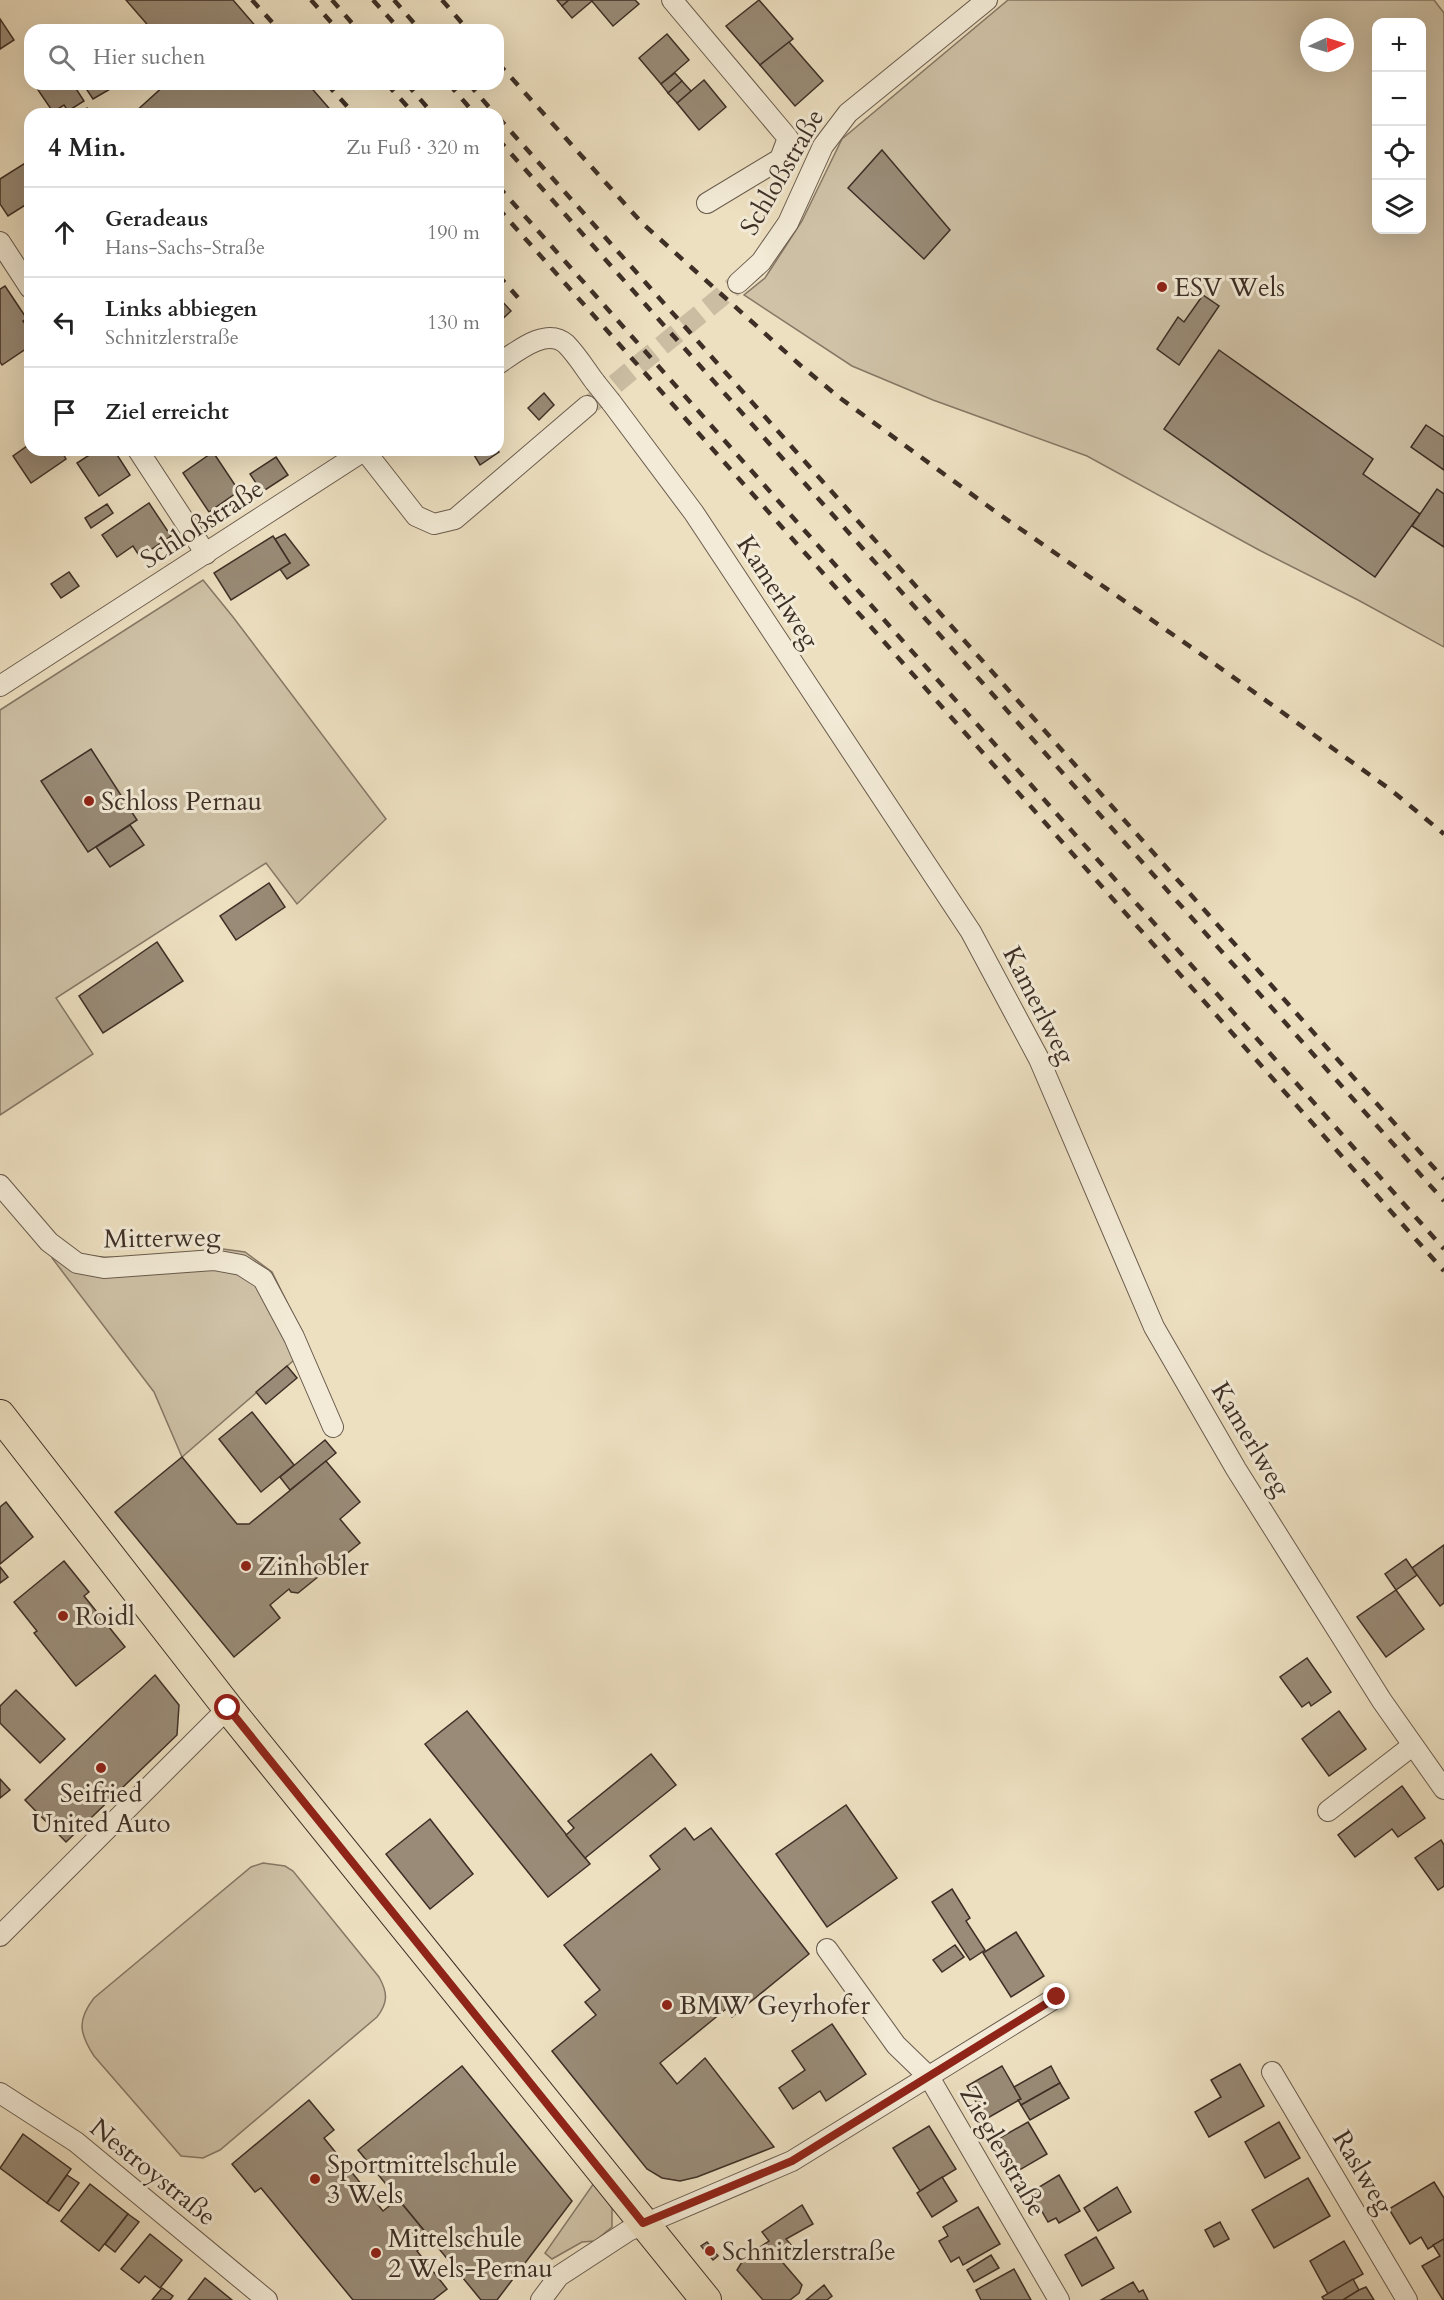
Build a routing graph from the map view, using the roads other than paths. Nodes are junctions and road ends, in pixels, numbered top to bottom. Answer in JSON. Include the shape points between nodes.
{"nodes":[{"id":1,"x":672,"y":0,"type":"edge"},
{"id":2,"x":987,"y":0,"type":"edge"},
{"id":3,"x":706,"y":203,"type":"dead end"},
{"id":4,"x":0,"y":243,"type":"edge"},
{"id":5,"x":24,"y":279,"type":"edge"},
{"id":6,"x":738,"y":283,"type":"tunnel mouth"},
{"id":7,"x":504,"y":360,"type":"edge"},
{"id":8,"x":587,"y":406,"type":"tunnel mouth"},
{"id":9,"x":142,"y":456,"type":"edge"},
{"id":10,"x":356,"y":456,"type":"edge"},
{"id":11,"x":370,"y":456,"type":"edge"},
{"id":12,"x":206,"y":554,"type":"junction"},
{"id":13,"x":0,"y":686,"type":"edge"},
{"id":14,"x":0,"y":1185,"type":"edge"},
{"id":15,"x":0,"y":1415,"type":"edge"},
{"id":16,"x":333,"y":1427,"type":"dead end"},
{"id":17,"x":228,"y":1708,"type":"junction"},
{"id":18,"x":1412,"y":1746,"type":"junction"},
{"id":19,"x":1444,"y":1790,"type":"edge"},
{"id":20,"x":1328,"y":1810,"type":"dead end"},
{"id":21,"x":0,"y":1936,"type":"edge"},
{"id":22,"x":827,"y":1948,"type":"dead end"},
{"id":23,"x":1057,"y":1997,"type":"dead end"},
{"id":24,"x":1272,"y":2072,"type":"dead end"},
{"id":25,"x":929,"y":2077,"type":"junction"},
{"id":26,"x":0,"y":2093,"type":"edge"},
{"id":27,"x":643,"y":2223,"type":"junction"},
{"id":28,"x":267,"y":2300,"type":"edge"},
{"id":29,"x":541,"y":2300,"type":"edge"},
{"id":30,"x":706,"y":2300,"type":"edge"},
{"id":31,"x":1059,"y":2300,"type":"edge"},
{"id":32,"x":1407,"y":2300,"type":"edge"}],
"edges":[{"from":1,"to":3,"type":"street","via":[[788,138],[780,159]]},
{"from":2,"to":6,"type":"street","name":"Schloßstraße","via":[[848,113],[823,146],[788,223],[761,262]]},
{"from":4,"to":5,"type":"street"},
{"from":7,"to":18,"type":"street","name":"Kamerlweg","bridge":true,"via":[[531,343],[549,338],[565,343],[694,513],[971,932],[1039,1059],[1154,1327],[1236,1469]]},
{"from":8,"to":11,"type":"street","name":"Schloßstraße","via":[[455,519],[434,524],[416,516]]},
{"from":9,"to":12,"type":"street"},
{"from":10,"to":12,"type":"street","name":"Schloßstraße"},
{"from":12,"to":13,"type":"street","name":"Schloßstraße"},
{"from":14,"to":16,"type":"street","name":"Mitterweg","via":[[49,1242],[77,1263],[104,1269],[214,1260],[241,1265],[263,1279],[294,1337]]},
{"from":15,"to":17,"type":"main road"},
{"from":17,"to":21,"type":"street"},
{"from":17,"to":27,"type":"main road"},
{"from":18,"to":19,"type":"street","name":"Kamerlweg"},
{"from":18,"to":20,"type":"street"},
{"from":22,"to":25,"type":"street","name":"Zieglerstraße","via":[[896,2045]]},
{"from":23,"to":25,"type":"street"},
{"from":24,"to":32,"type":"street","name":"Raslweg"},
{"from":25,"to":27,"type":"street","via":[[792,2161]]},
{"from":25,"to":31,"type":"street","name":"Zieglerstraße"},
{"from":26,"to":28,"type":"street","name":"Nestroystraße","via":[[76,2142]]},
{"from":27,"to":29,"type":"street","via":[[559,2276]]},
{"from":27,"to":30,"type":"main road"}]}
